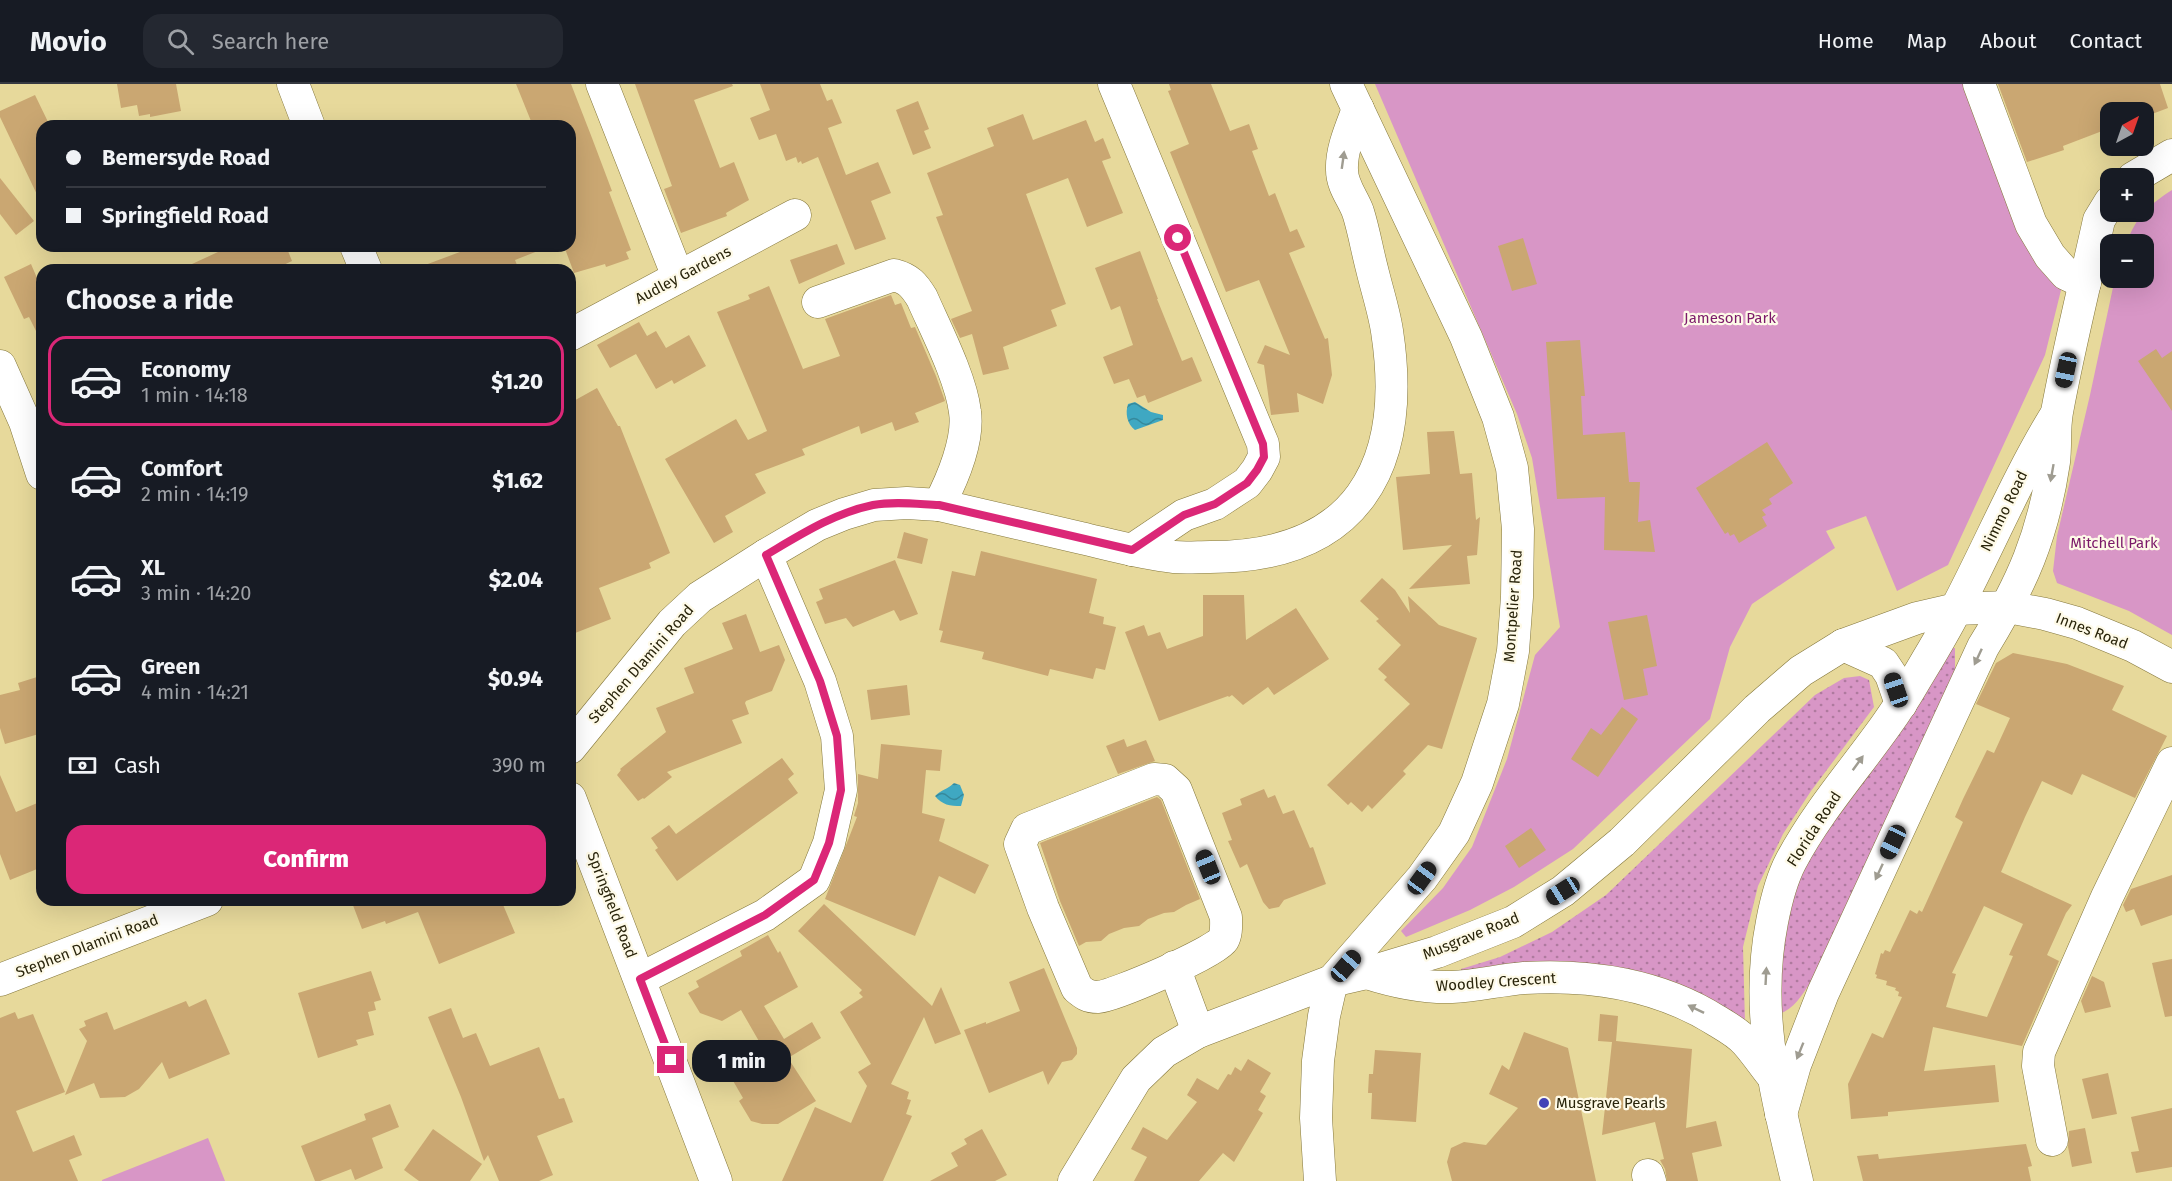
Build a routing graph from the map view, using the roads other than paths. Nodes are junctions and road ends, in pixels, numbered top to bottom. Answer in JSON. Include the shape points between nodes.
{"nodes":[{"id":1,"x":293,"y":84,"type":"edge"},
{"id":2,"x":602,"y":84,"type":"edge"},
{"id":3,"x":1114,"y":84,"type":"edge"},
{"id":4,"x":1979,"y":84,"type":"edge"},
{"id":5,"x":1352,"y":96,"type":"edge"},
{"id":6,"x":307,"y":120,"type":"edge"},
{"id":7,"x":1379,"y":155,"type":"junction"},
{"id":8,"x":2172,"y":155,"type":"edge"},
{"id":9,"x":2150,"y":168,"type":"edge"},
{"id":10,"x":1358,"y":210,"type":"junction"},
{"id":11,"x":795,"y":214,"type":"dead end"},
{"id":12,"x":2100,"y":218,"type":"edge"},
{"id":13,"x":678,"y":277,"type":"junction"},
{"id":14,"x":2085,"y":283,"type":"junction"},
{"id":15,"x":818,"y":302,"type":"dead end"},
{"id":16,"x":576,"y":332,"type":"edge"},
{"id":17,"x":0,"y":366,"type":"edge"},
{"id":18,"x":2056,"y":414,"type":"junction"},
{"id":19,"x":36,"y":456,"type":"edge"},
{"id":20,"x":939,"y":505,"type":"junction"},
{"id":21,"x":1132,"y":550,"type":"junction"},
{"id":22,"x":766,"y":555,"type":"junction"},
{"id":23,"x":2008,"y":607,"type":"junction"},
{"id":24,"x":1956,"y":609,"type":"junction"},
{"id":25,"x":1843,"y":645,"type":"junction"},
{"id":26,"x":2172,"y":667,"type":"edge"},
{"id":27,"x":1901,"y":704,"type":"junction"},
{"id":28,"x":576,"y":741,"type":"edge"},
{"id":29,"x":2172,"y":763,"type":"edge"},
{"id":30,"x":576,"y":814,"type":"edge"},
{"id":31,"x":191,"y":906,"type":"edge"},
{"id":32,"x":1174,"y":967,"type":"junction"},
{"id":33,"x":1367,"y":974,"type":"junction"},
{"id":34,"x":640,"y":979,"type":"junction"},
{"id":35,"x":0,"y":980,"type":"edge"},
{"id":36,"x":1332,"y":981,"type":"junction"},
{"id":37,"x":1823,"y":993,"type":"junction"},
{"id":38,"x":1198,"y":1032,"type":"junction"},
{"id":39,"x":1756,"y":1037,"type":"junction"},
{"id":40,"x":1781,"y":1114,"type":"junction"},
{"id":41,"x":2052,"y":1140,"type":"dead end"},
{"id":42,"x":716,"y":1181,"type":"edge"},
{"id":43,"x":1074,"y":1181,"type":"edge"},
{"id":44,"x":1320,"y":1181,"type":"edge"},
{"id":45,"x":1797,"y":1181,"type":"edge"}],
"edges":[{"from":1,"to":6,"type":"street"},
{"from":2,"to":13,"type":"street"},
{"from":3,"to":21,"type":"street","via":[[1263,444],[1264,457],[1247,483],[1215,504],[1184,515]]},
{"from":4,"to":14,"type":"street","via":[[2031,224],[2066,274]]},
{"from":5,"to":7,"type":"street","name":"Montpelier Road"},
{"from":10,"to":5,"type":"street","name":"Stephen Dlamini Road","one_way":true,"via":[[1342,173]]},
{"from":7,"to":10,"type":"street"},
{"from":7,"to":36,"type":"street","name":"Montpelier Road","via":[[1466,337],[1498,417],[1512,468],[1518,529],[1517,597],[1513,651],[1503,704],[1477,783],[1454,833],[1422,878]]},
{"from":8,"to":9,"type":"street"},
{"from":10,"to":21,"type":"street","name":"Stephen Dlamini Road","via":[[1387,331],[1392,398],[1382,453],[1368,488],[1331,527],[1274,552],[1235,557],[1174,557]]},
{"from":11,"to":13,"type":"street","name":"Audley Gardens"},
{"from":12,"to":14,"type":"street","name":"Nimmo Road"},
{"from":13,"to":16,"type":"street","name":"Audley Gardens"},
{"from":14,"to":18,"type":"street","name":"Nimmo Road"},
{"from":15,"to":20,"type":"street","via":[[894,275],[913,284],[922,298],[962,394],[966,414],[958,463]]},
{"from":17,"to":19,"type":"street"},
{"from":18,"to":23,"type":"street","name":"Nimmo Road","one_way":true,"via":[[2054,459],[2044,518]]},
{"from":18,"to":24,"type":"street","name":"Nimmo Road"},
{"from":20,"to":21,"type":"street","name":"Stephen Dlamini Road"},
{"from":20,"to":22,"type":"street","name":"Stephen Dlamini Road","via":[[874,505],[817,525]]},
{"from":22,"to":28,"type":"street","name":"Stephen Dlamini Road","via":[[700,597],[672,623]]},
{"from":22,"to":34,"type":"street","via":[[820,681],[837,736],[841,790],[829,843],[814,880],[765,915]]},
{"from":23,"to":24,"type":"street","name":"Innes Road"},
{"from":23,"to":26,"type":"street","name":"Innes Road","via":[[2077,622]]},
{"from":23,"to":37,"type":"street","one_way":true,"via":[[1983,647]]},
{"from":24,"to":25,"type":"street","name":"Musgrave Road","via":[[1917,618]]},
{"from":24,"to":27,"type":"street","name":"Florida Road"},
{"from":25,"to":27,"type":"street","via":[[1882,663],[1891,675]]},
{"from":25,"to":33,"type":"street","name":"Musgrave Road","via":[[1801,671],[1757,709],[1622,842],[1563,891],[1513,922]]},
{"from":39,"to":27,"type":"street","name":"Florida Road","one_way":true,"via":[[1764,1001],[1767,945],[1790,863]]},
{"from":29,"to":41,"type":"street","via":[[2107,897],[2039,1052],[2038,1066]]},
{"from":30,"to":34,"type":"street","name":"Springfield Road"},
{"from":31,"to":35,"type":"street","name":"Stephen Dlamini Road"},
{"from":32,"to":32,"type":"street","via":[[1218,946],[1227,930],[1208,867],[1170,784],[1154,779],[1027,829],[1020,844],[1022,852],[1077,988],[1088,997],[1100,997]]},
{"from":32,"to":38,"type":"street"},
{"from":33,"to":36,"type":"street","name":"Musgrave Road"},
{"from":39,"to":33,"type":"street","name":"Woodley Crescent","one_way":true,"via":[[1674,999],[1608,981],[1564,977],[1422,987]]},
{"from":34,"to":42,"type":"street","name":"Springfield Road"},
{"from":36,"to":38,"type":"street","name":"Musgrave Road"},
{"from":36,"to":44,"type":"street","name":"Montpelier Road","via":[[1318,1061]]},
{"from":37,"to":39,"type":"street","via":[[1804,1011]]},
{"from":37,"to":40,"type":"street","one_way":true,"via":[[1794,1065]]},
{"from":38,"to":43,"type":"street","name":"Musgrave Road","via":[[1164,1052],[1136,1079]]},
{"from":39,"to":40,"type":"street","name":"Woodley Crescent","via":[[1773,1077]]},
{"from":40,"to":45,"type":"street"}]}
